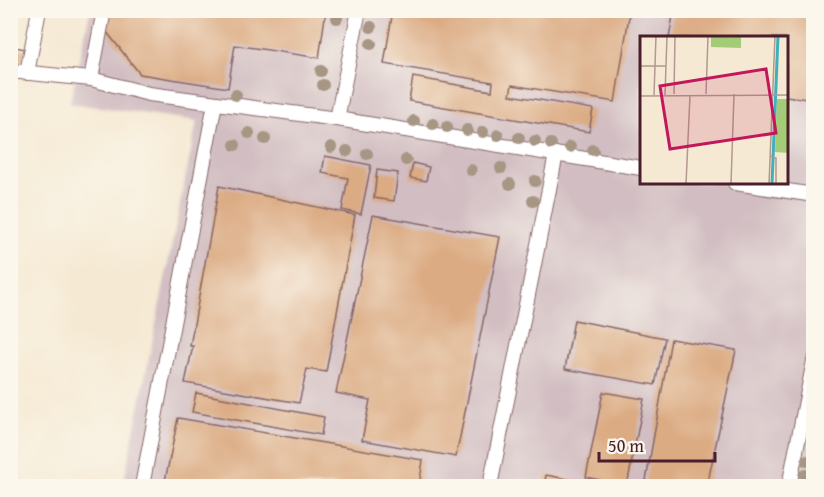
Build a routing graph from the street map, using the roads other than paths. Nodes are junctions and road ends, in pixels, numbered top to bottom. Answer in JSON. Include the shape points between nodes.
{"nodes":[{"id":1,"x":39,"y":10,"type":"edge"},
{"id":2,"x":104,"y":10,"type":"edge"},
{"id":3,"x":358,"y":10,"type":"edge"},
{"id":4,"x":10,"y":71,"type":"edge"},
{"id":5,"x":27,"y":73,"type":"junction"},
{"id":6,"x":91,"y":79,"type":"junction"},
{"id":7,"x":215,"y":103,"type":"junction"},
{"id":8,"x":337,"y":119,"type":"junction"},
{"id":9,"x":556,"y":154,"type":"junction"},
{"id":10,"x":640,"y":168,"type":"edge"},
{"id":11,"x":742,"y":184,"type":"edge"},
{"id":12,"x":813,"y":195,"type":"edge"},
{"id":13,"x":813,"y":361,"type":"edge"},
{"id":14,"x":142,"y":486,"type":"edge"},
{"id":15,"x":490,"y":486,"type":"edge"},
{"id":16,"x":789,"y":486,"type":"edge"}],
"edges":[{"from":1,"to":5,"type":"street"},
{"from":2,"to":6,"type":"street"},
{"from":3,"to":8,"type":"street"},
{"from":4,"to":5,"type":"street"},
{"from":5,"to":6,"type":"street"},
{"from":6,"to":7,"type":"street","via":[[149,94]]},
{"from":7,"to":8,"type":"street"},
{"from":7,"to":14,"type":"street"},
{"from":8,"to":9,"type":"street"},
{"from":9,"to":10,"type":"street"},
{"from":9,"to":15,"type":"street"},
{"from":11,"to":12,"type":"street"},
{"from":13,"to":16,"type":"street"}]}
